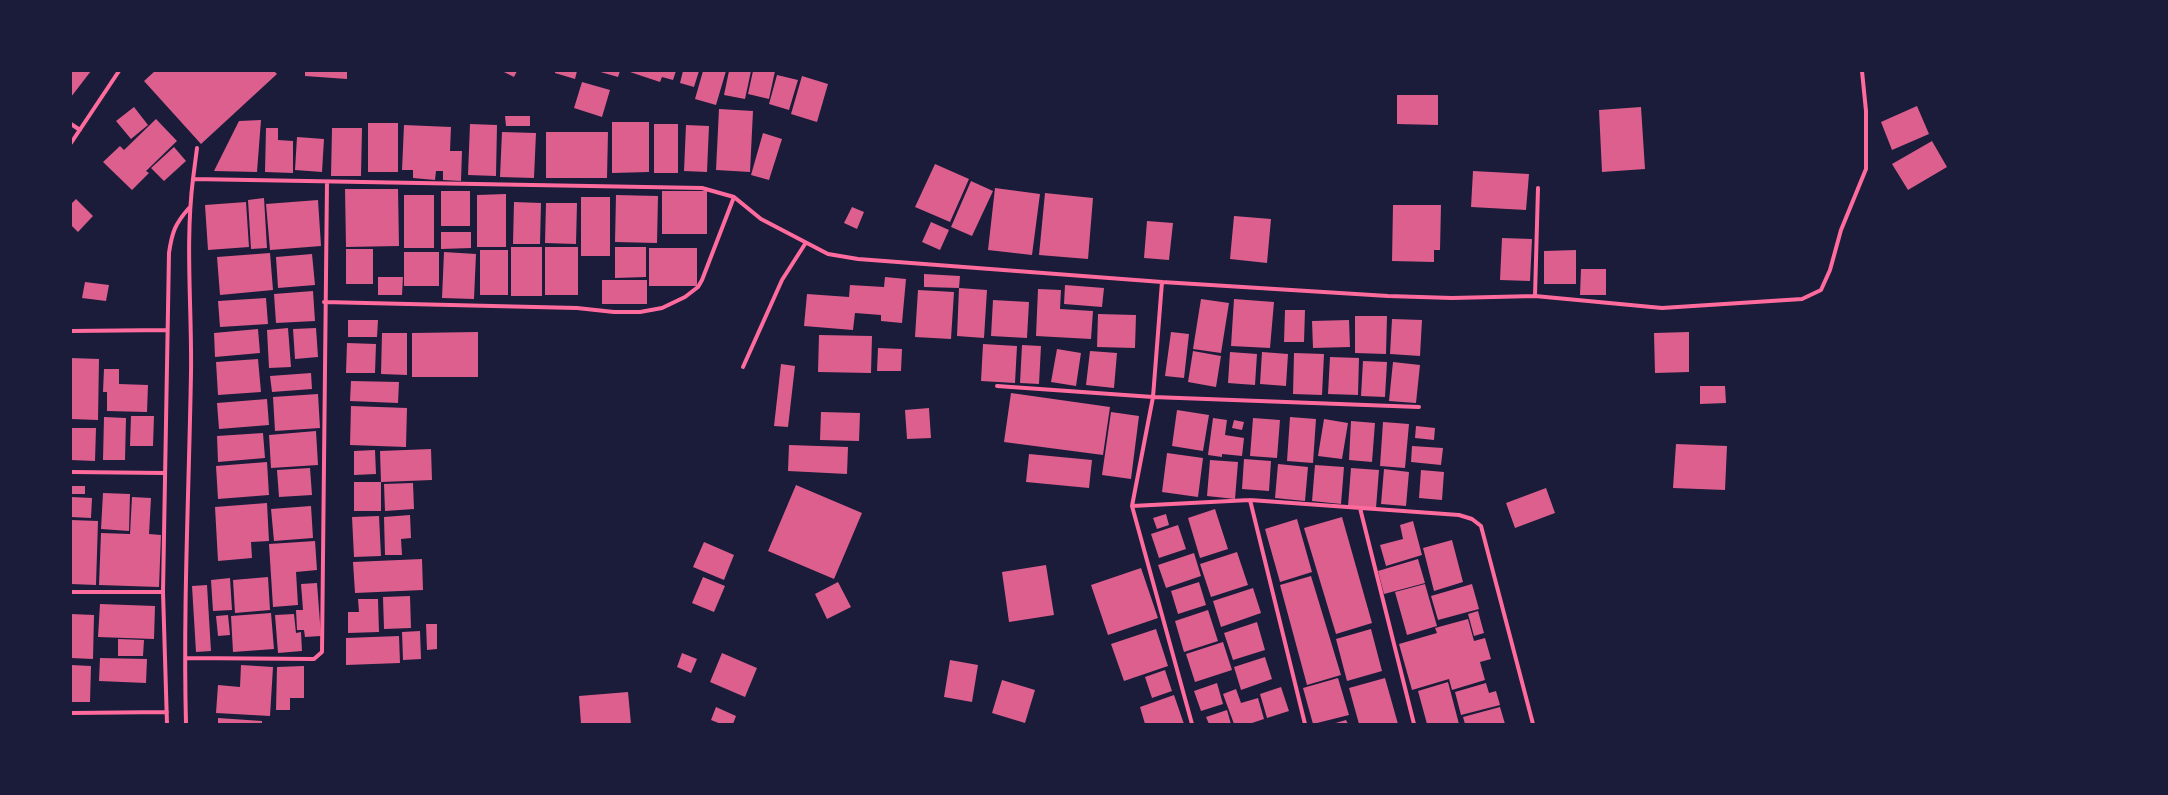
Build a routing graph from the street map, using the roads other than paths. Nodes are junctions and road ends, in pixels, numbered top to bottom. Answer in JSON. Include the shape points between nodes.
{"nodes":[{"id":1,"x":119,"y":71,"type":"edge"},
{"id":2,"x":1862,"y":71,"type":"edge"},
{"id":3,"x":71,"y":124,"type":"edge"},
{"id":4,"x":80,"y":130,"type":"junction"},
{"id":5,"x":71,"y":143,"type":"edge"},
{"id":6,"x":197,"y":148,"type":"dead end"},
{"id":7,"x":193,"y":179,"type":"junction"},
{"id":8,"x":327,"y":182,"type":"junction"},
{"id":9,"x":1538,"y":188,"type":"dead end"},
{"id":10,"x":734,"y":197,"type":"junction"},
{"id":11,"x":189,"y":207,"type":"junction"},
{"id":12,"x":805,"y":244,"type":"junction"},
{"id":13,"x":1162,"y":282,"type":"junction"},
{"id":14,"x":1535,"y":296,"type":"junction"},
{"id":15,"x":324,"y":302,"type":"junction"},
{"id":16,"x":166,"y":330,"type":"junction"},
{"id":17,"x":71,"y":331,"type":"edge"},
{"id":18,"x":743,"y":367,"type":"dead end"},
{"id":19,"x":997,"y":386,"type":"dead end"},
{"id":20,"x":1152,"y":397,"type":"junction"},
{"id":21,"x":1419,"y":407,"type":"dead end"},
{"id":22,"x":71,"y":472,"type":"edge"},
{"id":23,"x":164,"y":473,"type":"junction"},
{"id":24,"x":1250,"y":500,"type":"junction"},
{"id":25,"x":1132,"y":506,"type":"junction"},
{"id":26,"x":1360,"y":508,"type":"junction"},
{"id":27,"x":71,"y":592,"type":"edge"},
{"id":28,"x":163,"y":592,"type":"junction"},
{"id":29,"x":186,"y":658,"type":"junction"},
{"id":30,"x":167,"y":712,"type":"junction"},
{"id":31,"x":71,"y":713,"type":"edge"},
{"id":32,"x":166,"y":724,"type":"edge"},
{"id":33,"x":186,"y":724,"type":"edge"},
{"id":34,"x":1192,"y":724,"type":"edge"},
{"id":35,"x":1305,"y":724,"type":"edge"},
{"id":36,"x":1414,"y":724,"type":"edge"},
{"id":37,"x":1533,"y":724,"type":"edge"}],
"edges":[{"from":1,"to":4,"type":"street"},
{"from":2,"to":14,"type":"street","via":[[1866,111],[1866,169],[1841,230],[1830,270],[1821,290],[1802,299],[1662,308]]},
{"from":3,"to":4,"type":"street"},
{"from":4,"to":5,"type":"street"},
{"from":6,"to":7,"type":"street"},
{"from":7,"to":8,"type":"street"},
{"from":7,"to":11,"type":"street"},
{"from":8,"to":10,"type":"street","via":[[702,188]]},
{"from":8,"to":15,"type":"street"},
{"from":9,"to":14,"type":"street"},
{"from":10,"to":12,"type":"street","via":[[761,219]]},
{"from":10,"to":15,"type":"street","via":[[698,287],[685,297],[662,308],[640,312],[614,312],[577,308]]},
{"from":11,"to":16,"type":"street","via":[[176,222],[168,253]]},
{"from":11,"to":29,"type":"street","via":[[192,332]]},
{"from":12,"to":13,"type":"street","via":[[828,254],[858,259]]},
{"from":12,"to":18,"type":"street","via":[[782,280]]},
{"from":13,"to":14,"type":"street","via":[[1388,296]]},
{"from":13,"to":20,"type":"street"},
{"from":15,"to":29,"type":"street","via":[[322,652],[314,659]]},
{"from":16,"to":17,"type":"street"},
{"from":16,"to":23,"type":"street"},
{"from":19,"to":20,"type":"street"},
{"from":20,"to":21,"type":"street"},
{"from":20,"to":25,"type":"street"},
{"from":22,"to":23,"type":"street"},
{"from":23,"to":28,"type":"street"},
{"from":24,"to":25,"type":"street"},
{"from":24,"to":26,"type":"street"},
{"from":24,"to":35,"type":"street"},
{"from":25,"to":34,"type":"street"},
{"from":26,"to":36,"type":"street"},
{"from":26,"to":37,"type":"street","via":[[1459,515],[1472,519],[1481,526]]},
{"from":27,"to":28,"type":"street"},
{"from":28,"to":30,"type":"street"},
{"from":29,"to":33,"type":"street"},
{"from":30,"to":31,"type":"street"},
{"from":30,"to":32,"type":"street"}]}
